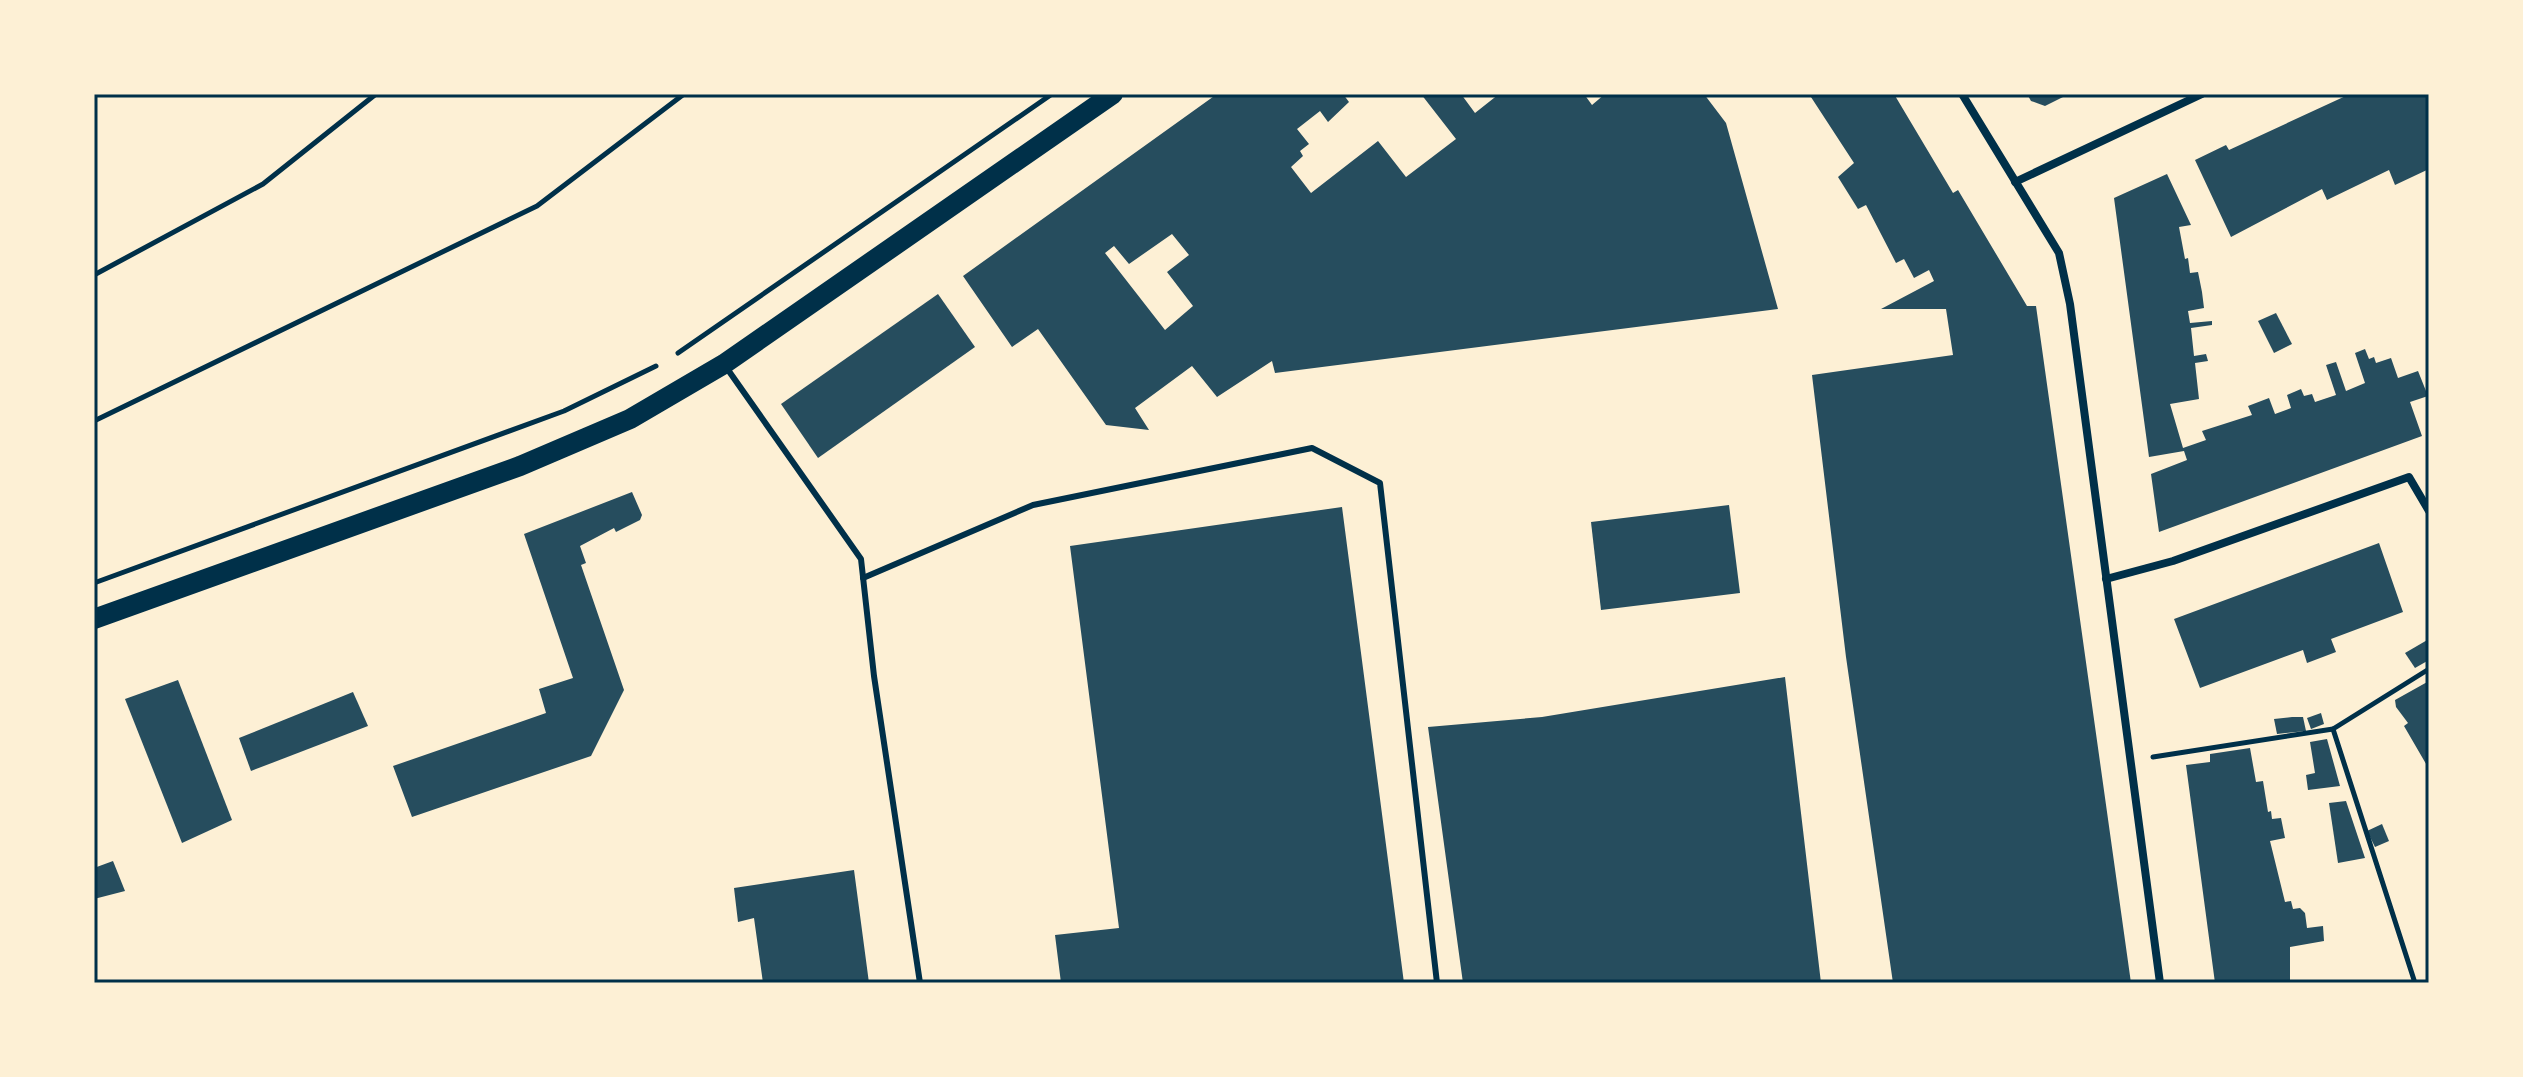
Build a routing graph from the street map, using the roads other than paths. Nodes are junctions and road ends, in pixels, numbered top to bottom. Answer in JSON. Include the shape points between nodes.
{"nodes":[{"id":1,"x":1113,"y":94,"type":"edge"},
{"id":2,"x":1962,"y":94,"type":"edge"},
{"id":3,"x":2202,"y":94,"type":"edge"},
{"id":4,"x":2015,"y":182,"type":"junction"},
{"id":5,"x":724,"y":364,"type":"junction"},
{"id":6,"x":2429,"y":511,"type":"edge"},
{"id":7,"x":863,"y":578,"type":"junction"},
{"id":8,"x":2106,"y":579,"type":"junction"},
{"id":9,"x":94,"y":619,"type":"edge"},
{"id":10,"x":920,"y":983,"type":"edge"},
{"id":11,"x":1437,"y":983,"type":"edge"},
{"id":12,"x":2160,"y":983,"type":"edge"}],
"edges":[{"from":1,"to":5,"type":"main road"},
{"from":2,"to":4,"type":"street"},
{"from":3,"to":4,"type":"street"},
{"from":4,"to":8,"type":"street","via":[[2059,253]]},
{"from":5,"to":7,"type":"lane","via":[[861,559]]},
{"from":5,"to":9,"type":"main road","via":[[630,419],[520,466]]},
{"from":6,"to":8,"type":"street","via":[[2409,477],[2173,561]]},
{"from":7,"to":10,"type":"lane"},
{"from":7,"to":11,"type":"lane","via":[[1033,505],[1312,448],[1380,483]]},
{"from":8,"to":12,"type":"street"}]}
